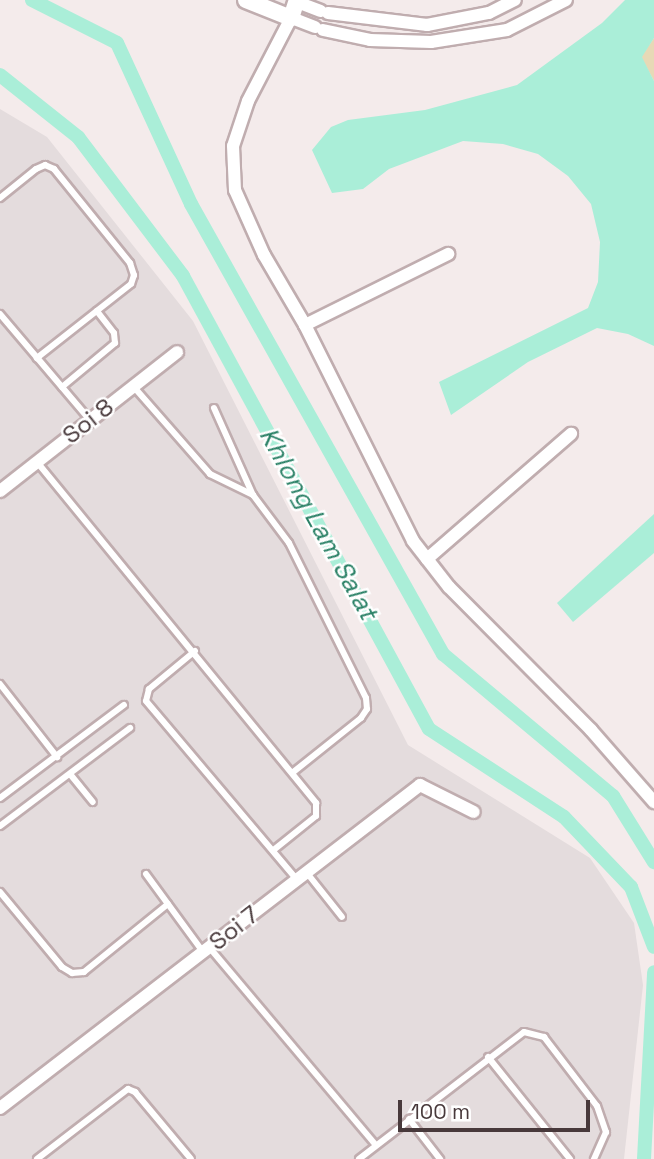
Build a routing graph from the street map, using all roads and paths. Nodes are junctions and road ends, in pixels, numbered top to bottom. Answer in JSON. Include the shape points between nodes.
{"nodes":[{"id":1,"x":246,"y":0,"type":"edge"},
{"id":2,"x":515,"y":0,"type":"edge"},
{"id":3,"x":566,"y":0,"type":"edge"},
{"id":4,"x":296,"y":1,"type":"edge"},
{"id":5,"x":291,"y":18,"type":"junction"},
{"id":6,"x":0,"y":198,"type":"edge"},
{"id":7,"x":448,"y":254,"type":"dead end"},
{"id":8,"x":97,"y":311,"type":"junction"},
{"id":9,"x":0,"y":314,"type":"edge"},
{"id":10,"x":305,"y":325,"type":"junction"},
{"id":11,"x":177,"y":352,"type":"dead end"},
{"id":12,"x":37,"y":358,"type":"junction"},
{"id":13,"x":133,"y":386,"type":"junction"},
{"id":14,"x":62,"y":387,"type":"junction"},
{"id":15,"x":214,"y":408,"type":"dead end"},
{"id":16,"x":90,"y":420,"type":"junction"},
{"id":17,"x":571,"y":434,"type":"dead end"},
{"id":18,"x":37,"y":462,"type":"junction"},
{"id":19,"x":0,"y":491,"type":"edge"},
{"id":20,"x":253,"y":495,"type":"junction"},
{"id":21,"x":427,"y":559,"type":"junction"},
{"id":22,"x":195,"y":651,"type":"junction"},
{"id":23,"x":0,"y":684,"type":"edge"},
{"id":24,"x":124,"y":705,"type":"dead end"},
{"id":25,"x":130,"y":728,"type":"dead end"},
{"id":26,"x":57,"y":757,"type":"junction"},
{"id":27,"x":292,"y":773,"type":"junction"},
{"id":28,"x":69,"y":774,"type":"junction"},
{"id":29,"x":0,"y":798,"type":"edge"},
{"id":30,"x":93,"y":802,"type":"dead end"},
{"id":31,"x":654,"y":802,"type":"edge"},
{"id":32,"x":474,"y":812,"type":"dead end"},
{"id":33,"x":0,"y":826,"type":"edge"},
{"id":34,"x":275,"y":849,"type":"junction"},
{"id":35,"x":146,"y":874,"type":"dead end"},
{"id":36,"x":302,"y":876,"type":"junction"},
{"id":37,"x":0,"y":892,"type":"edge"},
{"id":38,"x":168,"y":904,"type":"junction"},
{"id":39,"x":342,"y":917,"type":"dead end"},
{"id":40,"x":206,"y":949,"type":"junction"},
{"id":41,"x":488,"y":1057,"type":"junction"},
{"id":42,"x":0,"y":1108,"type":"edge"},
{"id":43,"x":409,"y":1119,"type":"junction"},
{"id":44,"x":376,"y":1145,"type":"junction"},
{"id":45,"x":37,"y":1159,"type":"edge"},
{"id":46,"x":191,"y":1159,"type":"edge"},
{"id":47,"x":359,"y":1159,"type":"edge"},
{"id":48,"x":440,"y":1159,"type":"edge"},
{"id":49,"x":570,"y":1159,"type":"edge"},
{"id":50,"x":594,"y":1159,"type":"edge"}],
"edges":[{"from":1,"to":5,"type":"street"},
{"from":2,"to":4,"type":"street","via":[[489,13],[428,25],[324,12]]},
{"from":3,"to":5,"type":"street","via":[[507,30],[431,42],[370,40]]},
{"from":4,"to":5,"type":"street"},
{"from":5,"to":10,"type":"street","via":[[248,101],[233,146],[235,179],[264,255]]},
{"from":6,"to":8,"type":"lane","via":[[36,169],[45,165],[54,169],[130,263],[134,275],[131,284]]},
{"from":7,"to":10,"type":"street"},
{"from":8,"to":12,"type":"lane"},
{"from":8,"to":14,"type":"lane","via":[[114,332],[115,343]]},
{"from":9,"to":12,"type":"lane"},
{"from":10,"to":21,"type":"street","via":[[371,464]]},
{"from":11,"to":13,"type":"street","name":"Soi 8"},
{"from":12,"to":14,"type":"lane"},
{"from":13,"to":16,"type":"street","name":"Soi 8"},
{"from":13,"to":20,"type":"lane","via":[[210,474]]},
{"from":14,"to":16,"type":"lane"},
{"from":15,"to":20,"type":"lane"},
{"from":16,"to":18,"type":"street","name":"Soi 8"},
{"from":17,"to":21,"type":"street"},
{"from":18,"to":19,"type":"street","name":"Soi 8"},
{"from":18,"to":22,"type":"lane"},
{"from":20,"to":27,"type":"lane","via":[[289,543],[366,698],[367,709],[361,718]]},
{"from":21,"to":31,"type":"street"},
{"from":22,"to":27,"type":"lane"},
{"from":22,"to":34,"type":"lane","via":[[149,689],[146,701]]},
{"from":23,"to":26,"type":"lane"},
{"from":24,"to":26,"type":"lane"},
{"from":25,"to":28,"type":"lane"},
{"from":26,"to":29,"type":"lane"},
{"from":27,"to":34,"type":"lane","via":[[318,809]]},
{"from":28,"to":30,"type":"lane"},
{"from":28,"to":33,"type":"lane"},
{"from":32,"to":36,"type":"street","name":"Soi 7","via":[[420,785]]},
{"from":34,"to":36,"type":"lane"},
{"from":35,"to":38,"type":"lane"},
{"from":36,"to":39,"type":"lane"},
{"from":36,"to":40,"type":"street","name":"Soi 7"},
{"from":37,"to":38,"type":"lane","via":[[62,967],[72,972],[84,972]]},
{"from":38,"to":40,"type":"lane"},
{"from":40,"to":42,"type":"street","name":"Soi 7"},
{"from":40,"to":44,"type":"lane"},
{"from":41,"to":43,"type":"lane"},
{"from":41,"to":49,"type":"lane"},
{"from":41,"to":50,"type":"lane","via":[[524,1032],[544,1037],[605,1119],[606,1132]]},
{"from":43,"to":44,"type":"lane"},
{"from":43,"to":48,"type":"lane"},
{"from":44,"to":47,"type":"lane"},
{"from":45,"to":46,"type":"lane","via":[[128,1089]]}]}
